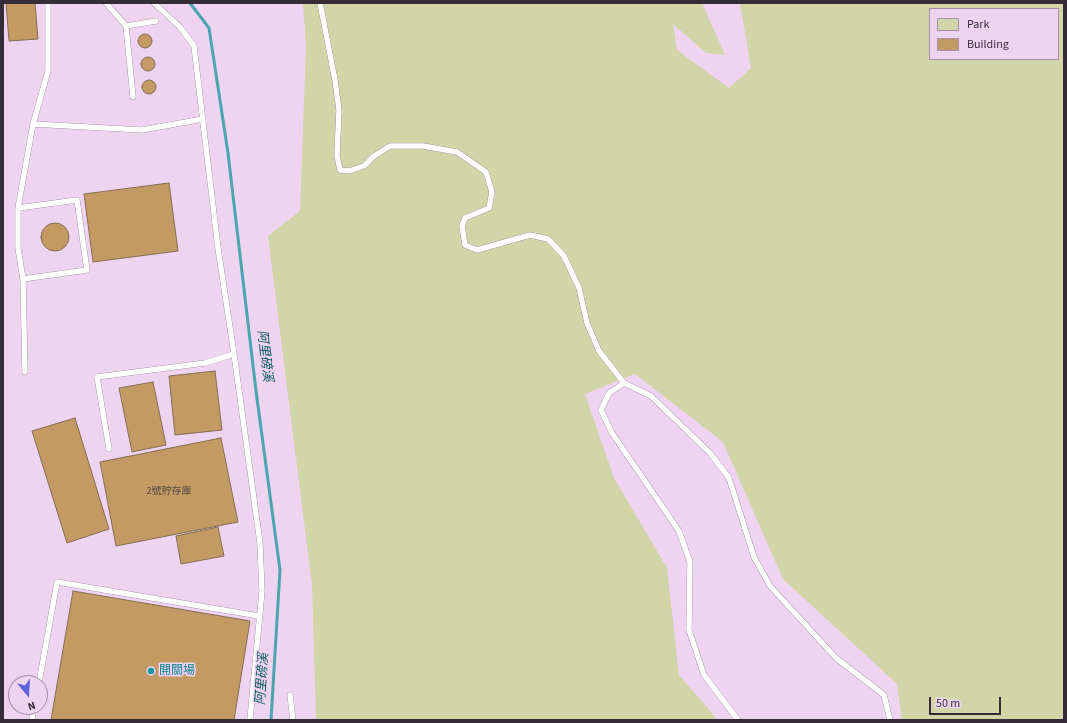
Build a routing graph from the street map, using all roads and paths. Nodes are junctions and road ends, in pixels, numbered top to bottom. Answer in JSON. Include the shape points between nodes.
{"nodes":[{"id":1,"x":48,"y":3,"type":"edge"},
{"id":2,"x":106,"y":3,"type":"edge"},
{"id":3,"x":154,"y":3,"type":"edge"},
{"id":4,"x":320,"y":3,"type":"edge"},
{"id":5,"x":156,"y":21,"type":"dead end"},
{"id":6,"x":126,"y":26,"type":"junction"},
{"id":7,"x":133,"y":97,"type":"dead end"},
{"id":8,"x":203,"y":119,"type":"junction"},
{"id":9,"x":34,"y":124,"type":"junction"},
{"id":10,"x":18,"y":208,"type":"junction"},
{"id":11,"x":23,"y":279,"type":"junction"},
{"id":12,"x":234,"y":354,"type":"junction"},
{"id":13,"x":25,"y":372,"type":"dead end"},
{"id":14,"x":624,"y":383,"type":"junction"},
{"id":15,"x":109,"y":449,"type":"dead end"},
{"id":16,"x":259,"y":616,"type":"junction"},
{"id":17,"x":40,"y":675,"type":"edge"},
{"id":18,"x":290,"y":695,"type":"dead end"},
{"id":19,"x":250,"y":720,"type":"edge"},
{"id":20,"x":293,"y":720,"type":"edge"},
{"id":21,"x":738,"y":720,"type":"edge"},
{"id":22,"x":890,"y":720,"type":"edge"}],
"edges":[{"from":1,"to":9,"type":"lane","via":[[48,71]]},
{"from":2,"to":6,"type":"lane"},
{"from":3,"to":8,"type":"lane","via":[[180,27],[194,46]]},
{"from":4,"to":14,"type":"lane","via":[[339,110],[337,156],[340,170],[349,171],[364,166],[390,146],[423,146],[458,152],[486,172],[492,192],[489,208],[465,218],[462,226],[465,244],[477,250],[530,235],[548,239],[564,256],[576,281],[587,323],[599,351]]},
{"from":5,"to":6,"type":"lane"},
{"from":6,"to":7,"type":"lane"},
{"from":8,"to":9,"type":"lane","via":[[142,130]]},
{"from":8,"to":12,"type":"lane"},
{"from":9,"to":10,"type":"lane"},
{"from":10,"to":11,"type":"lane","via":[[18,248]]},
{"from":10,"to":11,"type":"lane","via":[[77,200],[87,270]]},
{"from":11,"to":13,"type":"lane"},
{"from":12,"to":15,"type":"lane","via":[[205,363],[96,377]]},
{"from":12,"to":16,"type":"lane","via":[[260,543],[262,591]]},
{"from":14,"to":21,"type":"lane","via":[[609,393],[601,410],[612,433],[679,531],[690,562],[689,630],[704,675]]},
{"from":14,"to":22,"type":"lane","via":[[651,396],[710,453],[729,478],[754,557],[770,586],[836,658],[884,695]]},
{"from":16,"to":17,"type":"lane","via":[[57,582]]},
{"from":16,"to":19,"type":"lane"},
{"from":18,"to":20,"type":"lane"}]}
